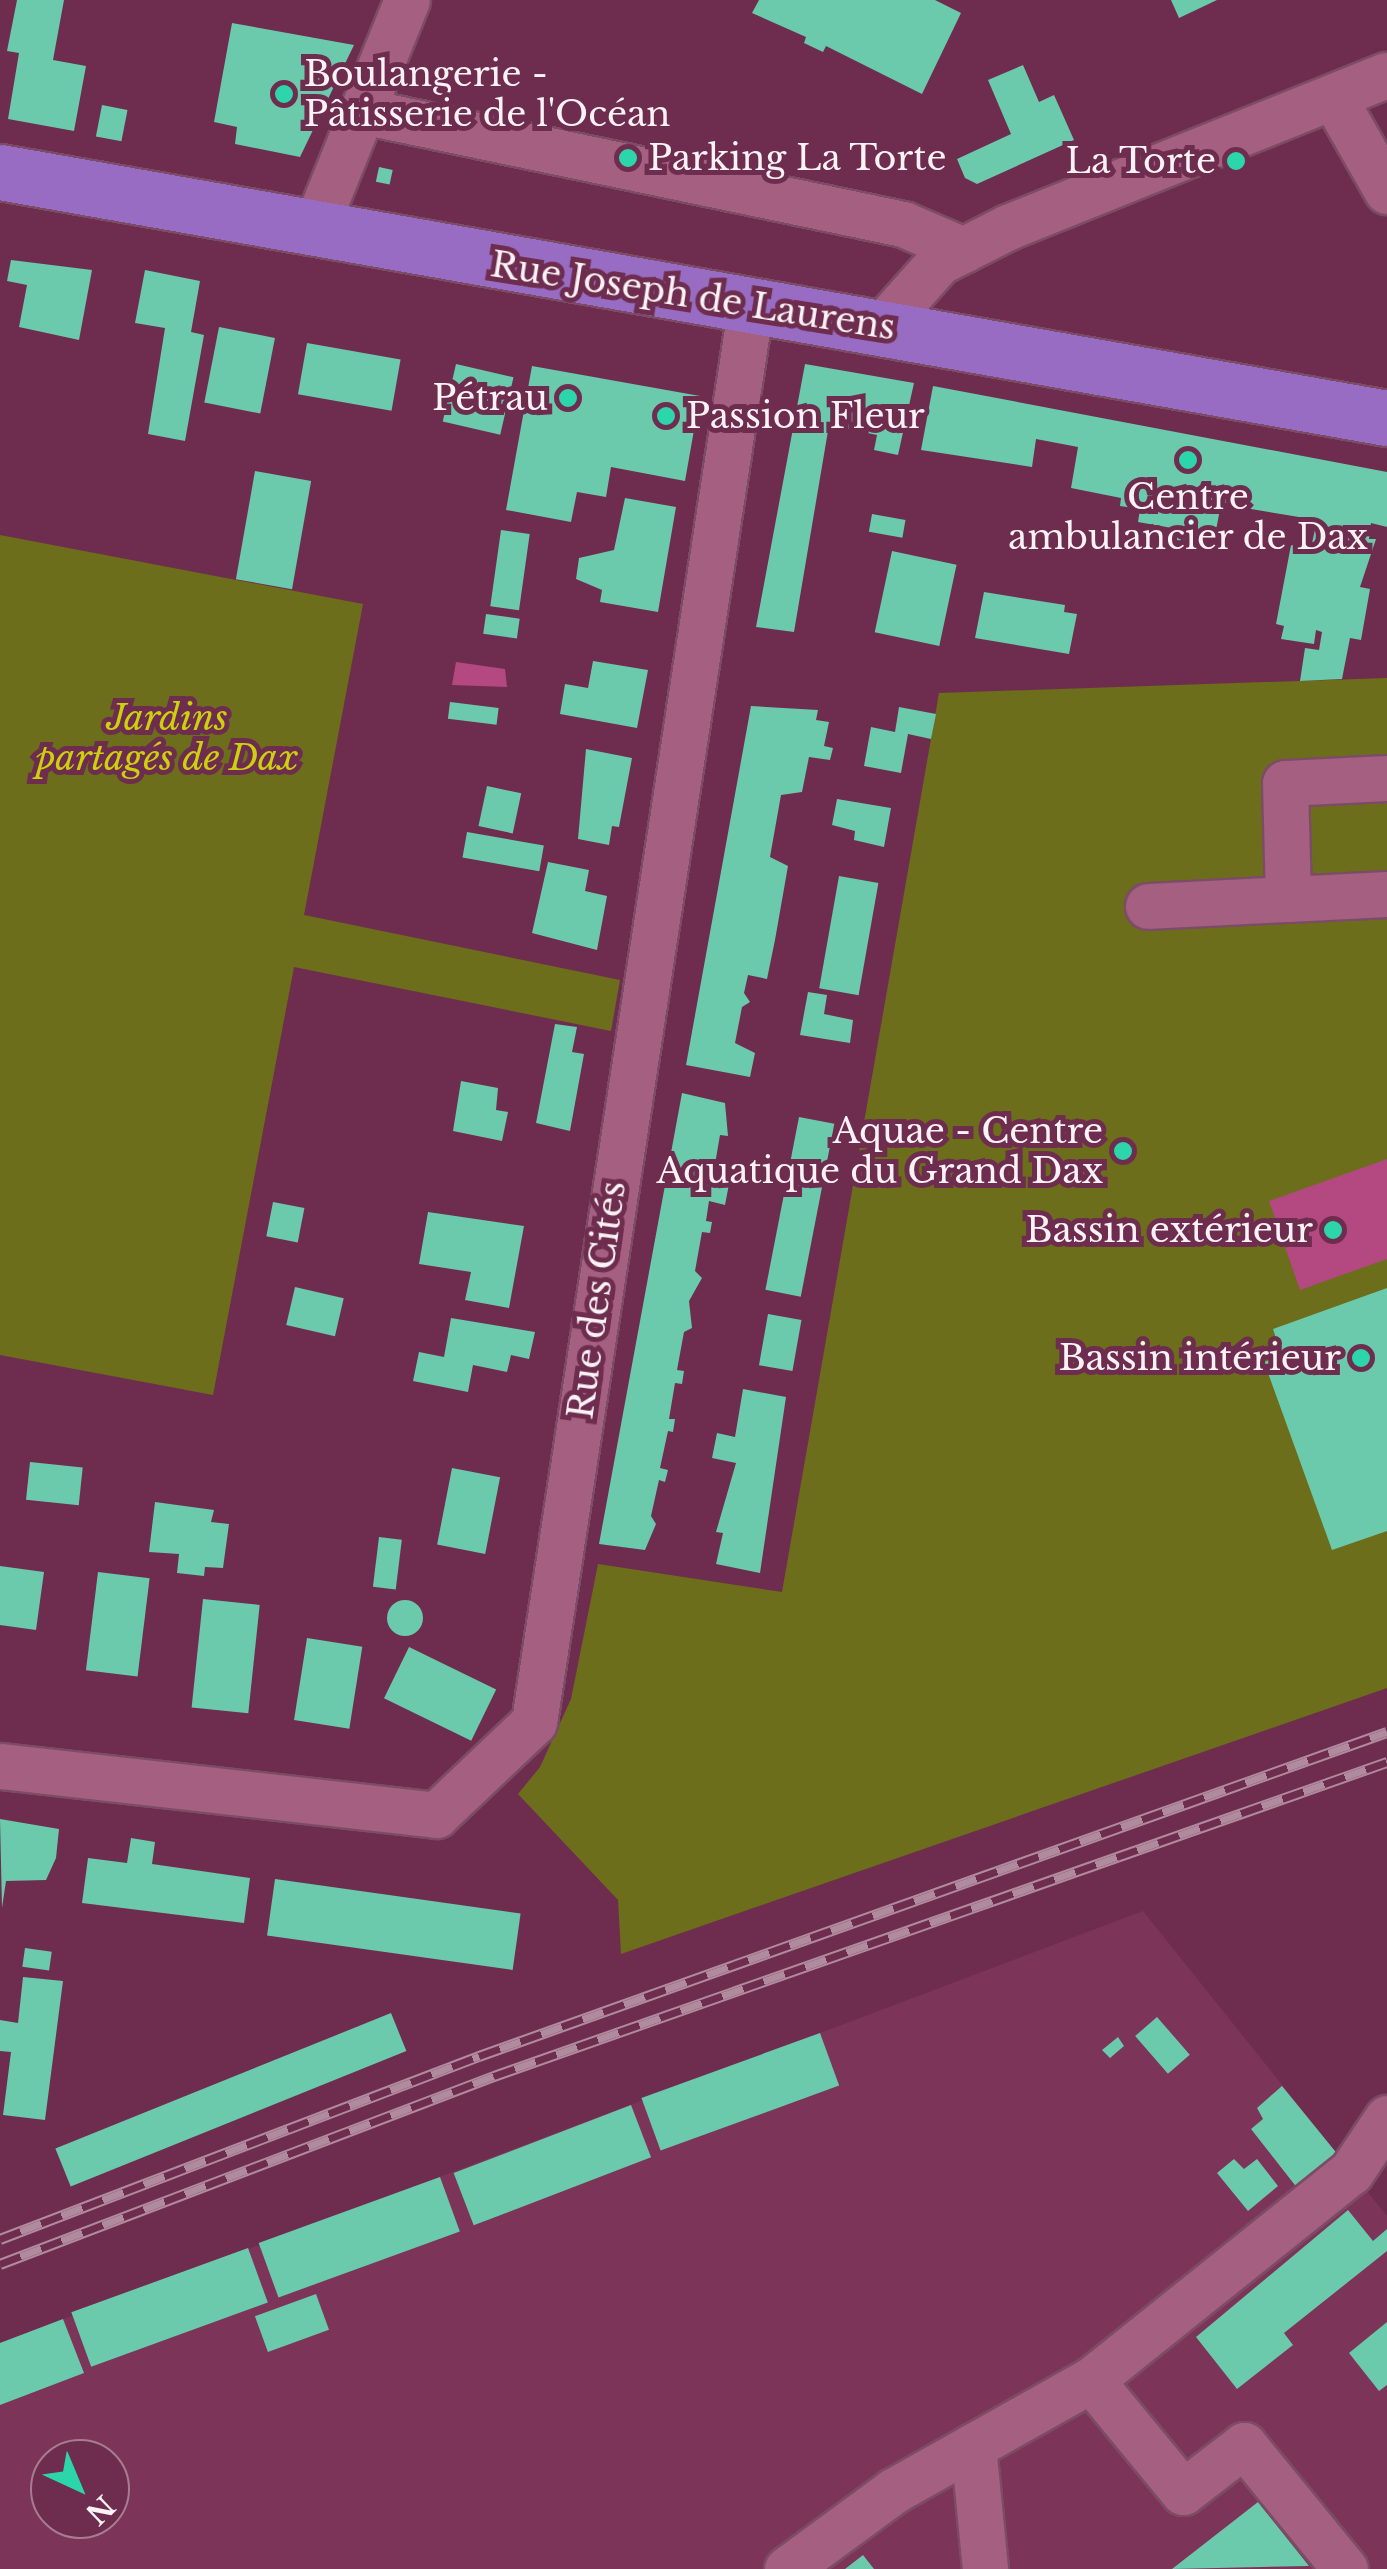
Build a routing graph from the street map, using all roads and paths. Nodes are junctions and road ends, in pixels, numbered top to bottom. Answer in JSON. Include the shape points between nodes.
{"nodes":[{"id":1,"x":407,"y":0,"type":"edge"},
{"id":2,"x":1387,"y":75,"type":"edge"},
{"id":3,"x":1335,"y":100,"type":"junction"},
{"id":4,"x":362,"y":111,"type":"junction"},
{"id":5,"x":0,"y":172,"type":"edge"},
{"id":6,"x":1387,"y":191,"type":"edge"},
{"id":7,"x":314,"y":230,"type":"junction"},
{"id":8,"x":964,"y":250,"type":"junction"},
{"id":9,"x":750,"y":310,"type":"junction"},
{"id":10,"x":882,"y":326,"type":"junction"},
{"id":11,"x":1387,"y":418,"type":"edge"},
{"id":12,"x":1387,"y":778,"type":"edge"},
{"id":13,"x":1387,"y":894,"type":"edge"},
{"id":14,"x":1288,"y":899,"type":"junction"},
{"id":15,"x":1148,"y":906,"type":"dead end"},
{"id":16,"x":0,"y":1766,"type":"edge"},
{"id":17,"x":1387,"y":2118,"type":"edge"},
{"id":18,"x":1091,"y":2380,"type":"junction"},
{"id":19,"x":973,"y":2446,"type":"junction"},
{"id":20,"x":787,"y":2569,"type":"edge"},
{"id":21,"x":985,"y":2569,"type":"edge"},
{"id":22,"x":1345,"y":2569,"type":"edge"}],
"edges":[{"from":1,"to":4,"type":"street"},
{"from":2,"to":3,"type":"street"},
{"from":3,"to":6,"type":"street"},
{"from":3,"to":8,"type":"street"},
{"from":4,"to":7,"type":"street"},
{"from":4,"to":8,"type":"street","via":[[903,224]]},
{"from":5,"to":7,"type":"main road","name":"Rue Joseph de Laurens"},
{"from":7,"to":9,"type":"main road","name":"Rue Joseph de Laurens"},
{"from":8,"to":10,"type":"street","via":[[939,262]]},
{"from":9,"to":10,"type":"main road","name":"Rue Joseph de Laurens"},
{"from":9,"to":16,"type":"street","name":"Rue des Cités","via":[[534,1722],[436,1815]]},
{"from":10,"to":11,"type":"main road","name":"Rue Joseph de Laurens"},
{"from":12,"to":14,"type":"street","via":[[1285,783]]},
{"from":13,"to":14,"type":"street"},
{"from":14,"to":15,"type":"street"},
{"from":17,"to":18,"type":"street","via":[[1351,2172]]},
{"from":18,"to":19,"type":"street"},
{"from":18,"to":22,"type":"street","via":[[1183,2492],[1244,2445]]},
{"from":19,"to":20,"type":"street","via":[[893,2491]]},
{"from":19,"to":21,"type":"street"}]}
